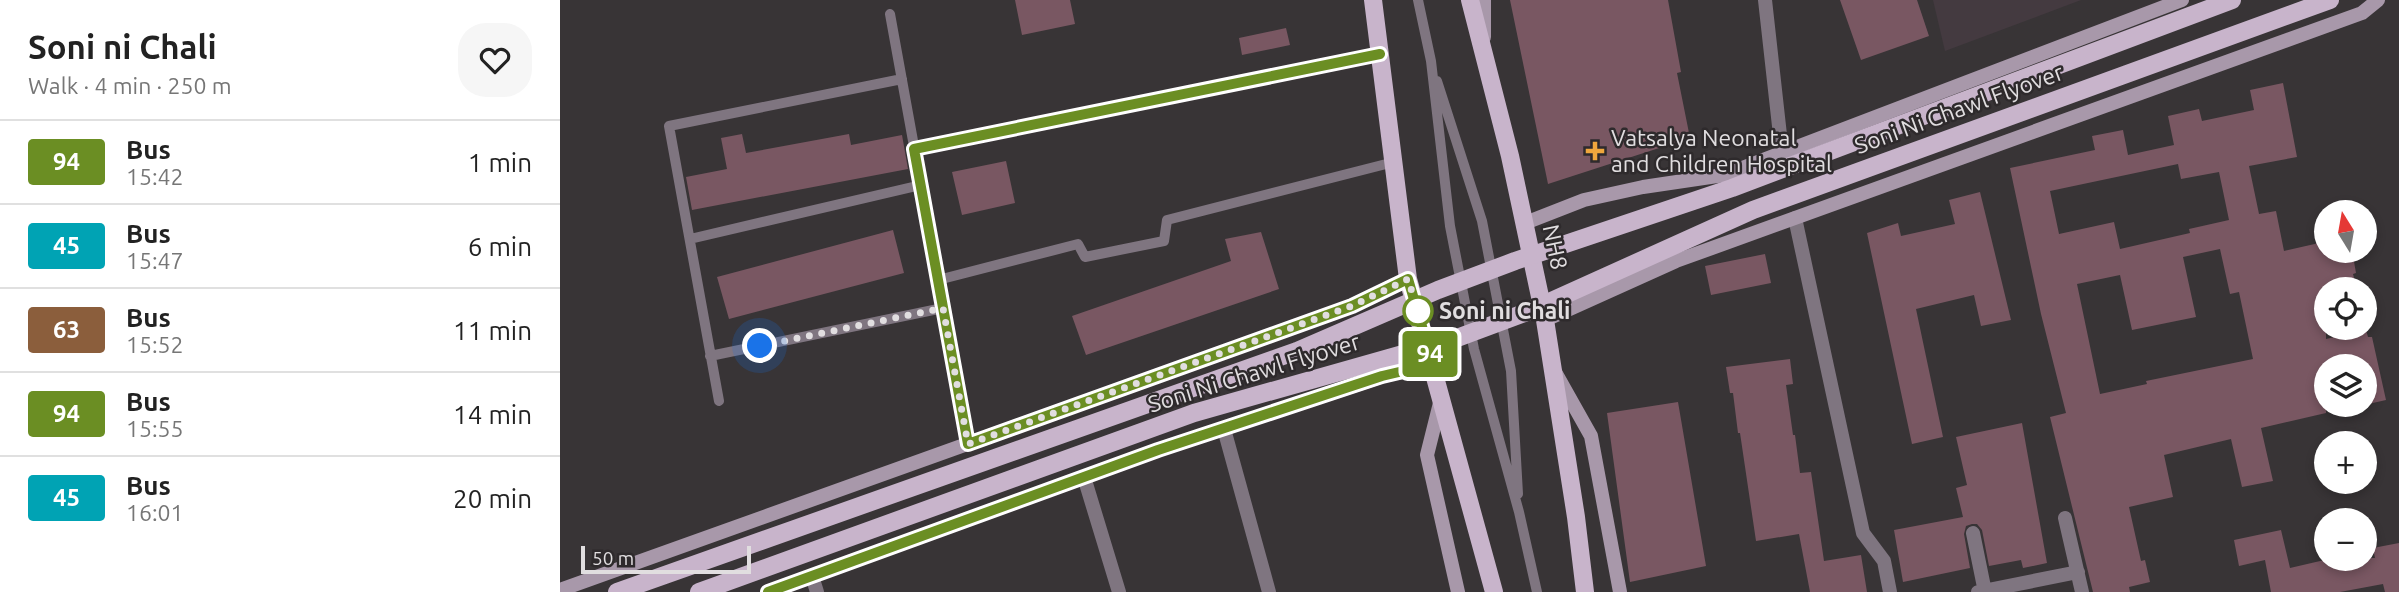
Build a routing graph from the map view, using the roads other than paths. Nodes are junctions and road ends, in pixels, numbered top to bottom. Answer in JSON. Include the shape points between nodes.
{"nodes":[{"id":1,"x":1373,"y":0,"type":"edge"},
{"id":2,"x":1418,"y":0,"type":"edge"},
{"id":3,"x":1470,"y":0,"type":"edge"},
{"id":4,"x":1483,"y":0,"type":"edge"},
{"id":5,"x":1765,"y":0,"type":"edge"},
{"id":6,"x":2182,"y":0,"type":"edge"},
{"id":7,"x":2232,"y":0,"type":"edge"},
{"id":8,"x":2330,"y":0,"type":"edge"},
{"id":9,"x":2378,"y":0,"type":"edge"},
{"id":10,"x":890,"y":14,"type":"dead end"},
{"id":11,"x":1380,"y":54,"type":"junction"},
{"id":12,"x":1484,"y":55,"type":"junction"},
{"id":13,"x":1431,"y":61,"type":"junction"},
{"id":14,"x":902,"y":79,"type":"junction"},
{"id":15,"x":914,"y":149,"type":"junction"},
{"id":16,"x":1782,"y":153,"type":"junction"},
{"id":17,"x":1394,"y":162,"type":"junction"},
{"id":18,"x":921,"y":185,"type":"junction"},
{"id":19,"x":1795,"y":218,"type":"junction"},
{"id":20,"x":1525,"y":223,"type":"junction"},
{"id":21,"x":690,"y":239,"type":"junction"},
{"id":22,"x":1408,"y":279,"type":"junction"},
{"id":23,"x":938,"y":280,"type":"junction"},
{"id":24,"x":943,"y":308,"type":"junction"},
{"id":25,"x":1545,"y":320,"type":"junction"},
{"id":26,"x":710,"y":356,"type":"junction"},
{"id":27,"x":1433,"y":364,"type":"junction"},
{"id":28,"x":1551,"y":365,"type":"junction"},
{"id":29,"x":1441,"y":398,"type":"junction"},
{"id":30,"x":719,"y":401,"type":"dead end"},
{"id":31,"x":1224,"y":429,"type":"junction"},
{"id":32,"x":968,"y":444,"type":"junction"},
{"id":33,"x":1084,"y":477,"type":"junction"},
{"id":34,"x":1519,"y":512,"type":"junction"},
{"id":35,"x":2065,"y":518,"type":"dead end"},
{"id":36,"x":1973,"y":533,"type":"dead end"},
{"id":37,"x":2078,"y":572,"type":"junction"},
{"id":38,"x":812,"y":576,"type":"junction"},
{"id":39,"x":560,"y":590,"type":"edge"},
{"id":40,"x":617,"y":592,"type":"edge"},
{"id":41,"x":699,"y":592,"type":"edge"},
{"id":42,"x":768,"y":592,"type":"edge"},
{"id":43,"x":817,"y":592,"type":"edge"},
{"id":44,"x":1119,"y":592,"type":"edge"},
{"id":45,"x":1269,"y":592,"type":"edge"},
{"id":46,"x":1458,"y":592,"type":"edge"},
{"id":47,"x":1494,"y":592,"type":"edge"},
{"id":48,"x":1537,"y":592,"type":"edge"},
{"id":49,"x":1585,"y":592,"type":"edge"},
{"id":50,"x":1620,"y":592,"type":"edge"},
{"id":51,"x":1890,"y":592,"type":"edge"},
{"id":52,"x":1982,"y":592,"type":"edge"},
{"id":53,"x":2082,"y":592,"type":"edge"}],
"edges":[{"from":1,"to":11,"type":"main road"},
{"from":2,"to":13,"type":"lane"},
{"from":3,"to":12,"type":"main road","name":"NH8"},
{"from":4,"to":12,"type":"street"},
{"from":5,"to":16,"type":"street"},
{"from":6,"to":16,"type":"street"},
{"from":7,"to":40,"type":"main road","name":"Soni Ni Chawl Flyover","bridge":true,"via":[[1732,188],[1438,290],[1297,351]]},
{"from":8,"to":41,"type":"main road","name":"Soni Ni Chawl Flyover","bridge":true,"via":[[1753,210],[1475,331],[1194,413]]},
{"from":9,"to":19,"type":"street","via":[[2362,13]]},
{"from":10,"to":14,"type":"lane"},
{"from":11,"to":15,"type":"lane"},
{"from":11,"to":17,"type":"main road"},
{"from":12,"to":20,"type":"main road","name":"NH8"},
{"from":13,"to":34,"type":"lane","via":[[1450,226],[1477,359]]},
{"from":13,"to":34,"type":"lane","via":[[1482,220],[1511,371]]},
{"from":14,"to":15,"type":"lane"},
{"from":14,"to":21,"type":"lane","via":[[669,126]]},
{"from":15,"to":18,"type":"lane"},
{"from":16,"to":20,"type":"street","via":[[1724,175],[1584,200]]},
{"from":17,"to":22,"type":"main road"},
{"from":17,"to":23,"type":"lane","via":[[1167,220],[1164,241],[1085,257],[1078,244]]},
{"from":18,"to":21,"type":"lane"},
{"from":18,"to":23,"type":"lane"},
{"from":19,"to":25,"type":"street","via":[[1675,261]]},
{"from":19,"to":51,"type":"street","via":[[1863,533],[1884,561]]},
{"from":20,"to":25,"type":"main road","name":"NH8"},
{"from":21,"to":26,"type":"lane"},
{"from":22,"to":27,"type":"main road"},
{"from":22,"to":32,"type":"street","via":[[1352,306]]},
{"from":23,"to":24,"type":"lane"},
{"from":24,"to":26,"type":"lane"},
{"from":24,"to":32,"type":"lane"},
{"from":25,"to":28,"type":"main road","name":"NH8"},
{"from":26,"to":30,"type":"lane"},
{"from":27,"to":29,"type":"main road"},
{"from":27,"to":31,"type":"street","via":[[1382,376]]},
{"from":28,"to":49,"type":"main road","name":"NH8"},
{"from":28,"to":50,"type":"street","via":[[1591,436]]},
{"from":29,"to":46,"type":"street","via":[[1427,455]]},
{"from":29,"to":47,"type":"main road"},
{"from":31,"to":33,"type":"street"},
{"from":31,"to":45,"type":"street"},
{"from":32,"to":39,"type":"street"},
{"from":33,"to":38,"type":"street"},
{"from":33,"to":44,"type":"street"},
{"from":34,"to":48,"type":"lane"},
{"from":35,"to":37,"type":"street"},
{"from":36,"to":52,"type":"street"},
{"from":37,"to":52,"type":"street"},
{"from":37,"to":53,"type":"street"},
{"from":38,"to":42,"type":"street"},
{"from":38,"to":43,"type":"street"}]}
